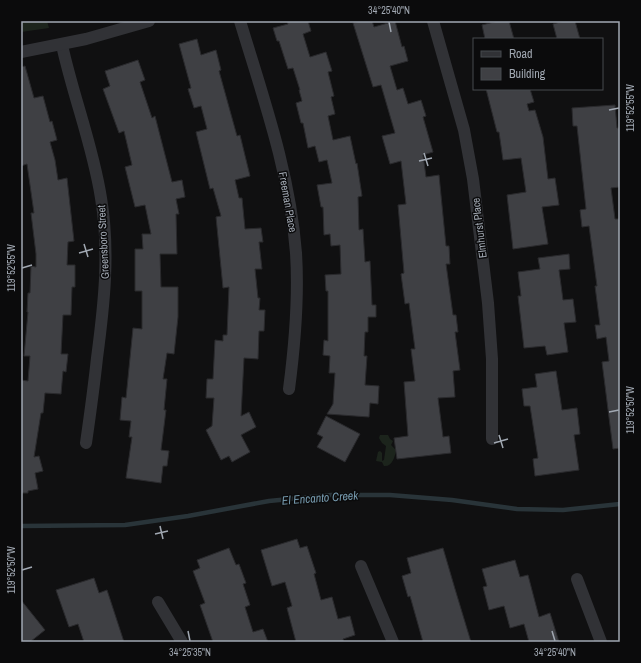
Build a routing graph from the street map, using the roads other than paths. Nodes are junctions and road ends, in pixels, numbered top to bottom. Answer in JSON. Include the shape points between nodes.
{"nodes":[{"id":1,"x":149,"y":21,"type":"edge"},
{"id":2,"x":240,"y":21,"type":"edge"},
{"id":3,"x":433,"y":21,"type":"edge"},
{"id":4,"x":62,"y":45,"type":"junction"},
{"id":5,"x":21,"y":52,"type":"edge"},
{"id":6,"x":289,"y":389,"type":"dead end"},
{"id":7,"x":492,"y":439,"type":"dead end"},
{"id":8,"x":86,"y":443,"type":"dead end"},
{"id":9,"x":361,"y":566,"type":"dead end"},
{"id":10,"x":577,"y":579,"type":"dead end"},
{"id":11,"x":158,"y":602,"type":"dead end"},
{"id":12,"x":182,"y":642,"type":"edge"},
{"id":13,"x":393,"y":642,"type":"edge"},
{"id":14,"x":600,"y":642,"type":"edge"}],
"edges":[{"from":1,"to":4,"type":"street"},
{"from":2,"to":6,"type":"street","name":"Freeman Place","via":[[280,156],[293,223],[297,306]]},
{"from":3,"to":7,"type":"street","name":"Elmhurst Place","via":[[464,130],[474,185],[488,303],[493,386]]},
{"from":4,"to":5,"type":"street"},
{"from":4,"to":8,"type":"street","name":"Greensboro Street","via":[[98,182],[105,239],[104,305]]},
{"from":9,"to":13,"type":"street"},
{"from":10,"to":14,"type":"street"},
{"from":11,"to":12,"type":"street"}]}
